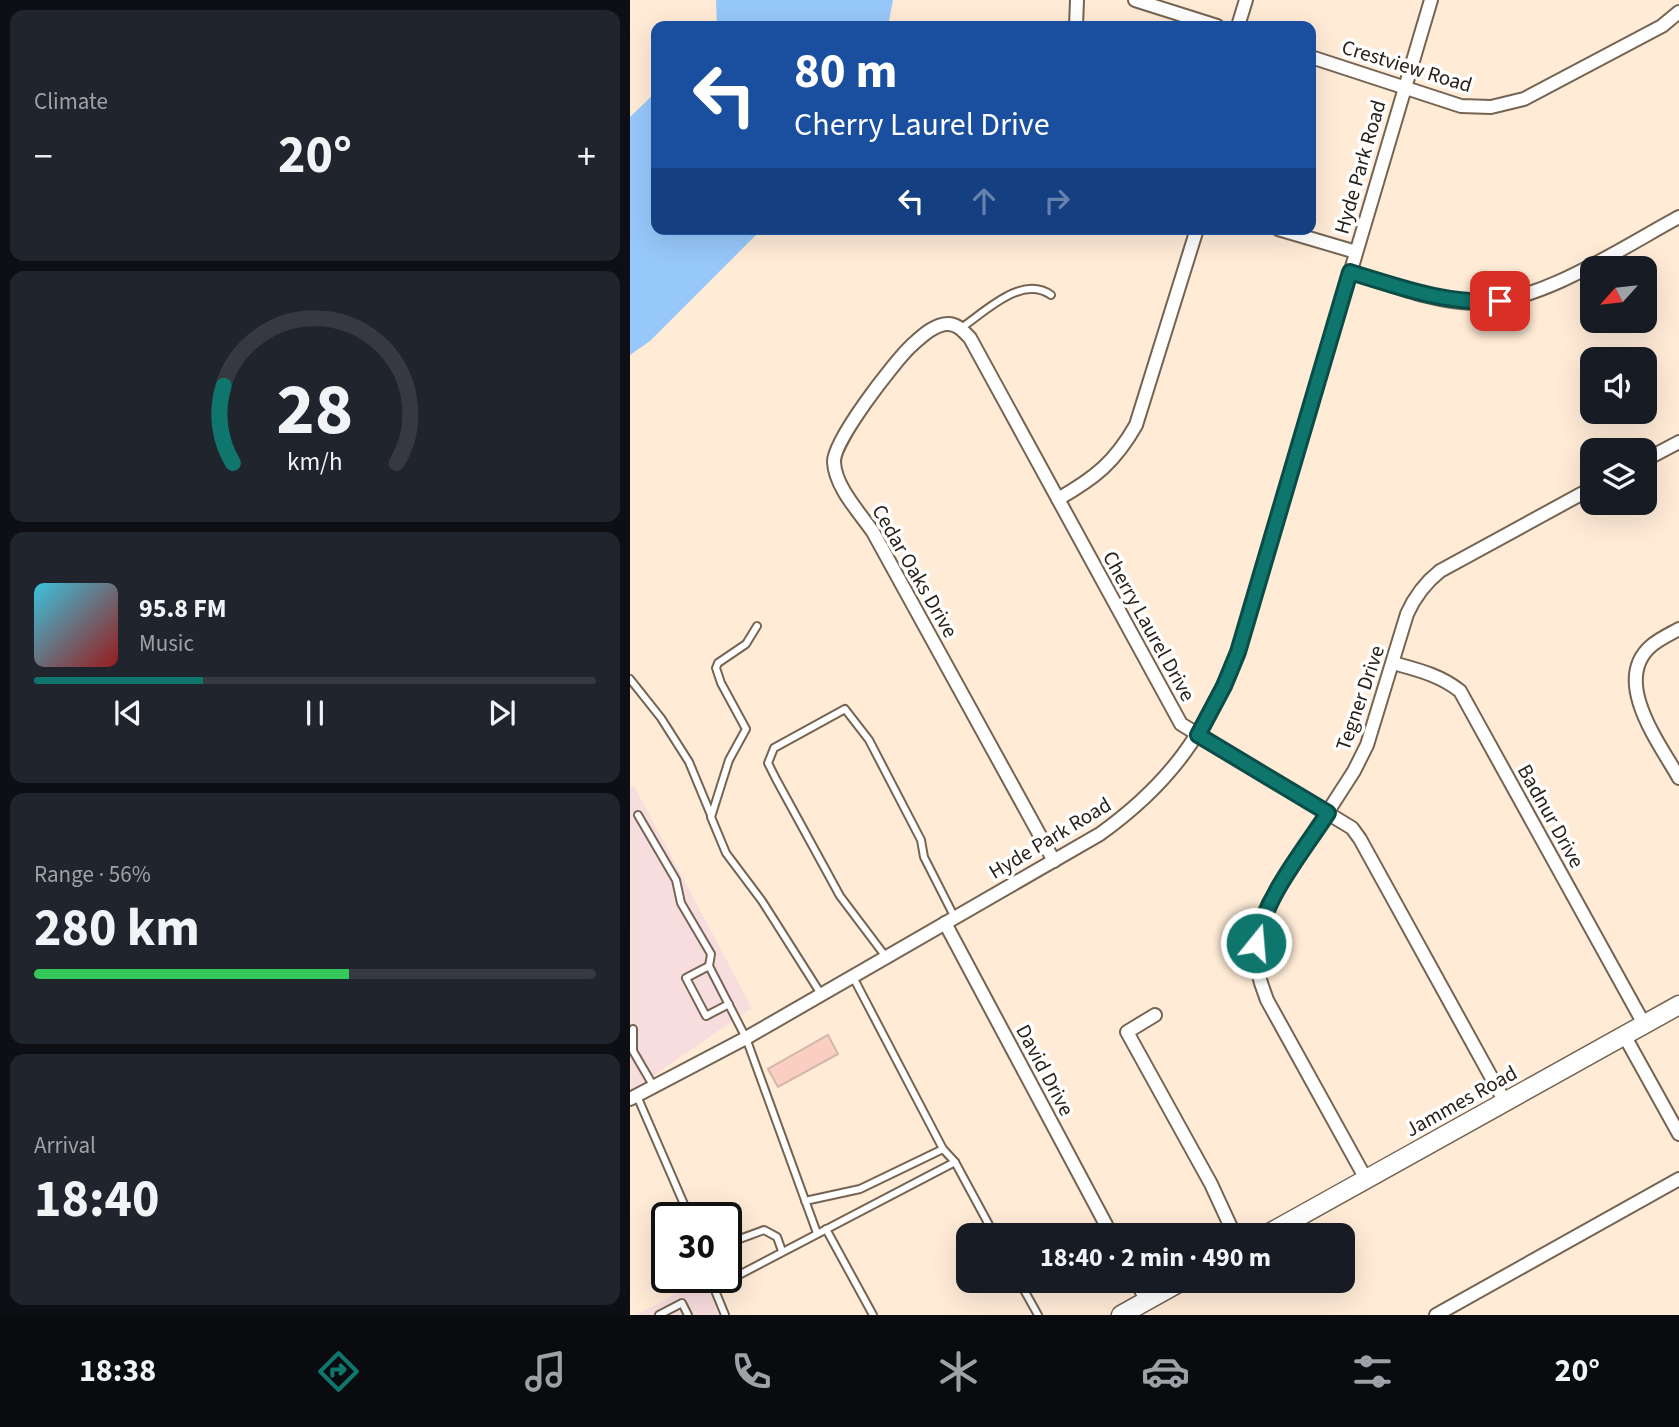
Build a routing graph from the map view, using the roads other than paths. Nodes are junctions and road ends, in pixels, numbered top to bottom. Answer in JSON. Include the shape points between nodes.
{"nodes":[{"id":1,"x":1077,"y":0,"type":"edge"},
{"id":2,"x":1135,"y":0,"type":"edge"},
{"id":3,"x":1246,"y":0,"type":"edge"},
{"id":4,"x":1431,"y":0,"type":"edge"},
{"id":5,"x":1679,"y":12,"type":"edge"},
{"id":6,"x":1076,"y":21,"type":"edge"},
{"id":7,"x":1201,"y":21,"type":"edge"},
{"id":8,"x":1240,"y":21,"type":"edge"},
{"id":9,"x":1316,"y":59,"type":"edge"},
{"id":10,"x":1404,"y":87,"type":"junction"},
{"id":11,"x":1679,"y":217,"type":"edge"},
{"id":12,"x":1194,"y":235,"type":"edge"},
{"id":13,"x":1298,"y":235,"type":"edge"},
{"id":14,"x":1356,"y":252,"type":"junction"},
{"id":15,"x":1350,"y":272,"type":"junction"},
{"id":16,"x":1051,"y":295,"type":"dead end"},
{"id":17,"x":955,"y":326,"type":"junction"},
{"id":18,"x":1679,"y":442,"type":"edge"},
{"id":19,"x":1657,"y":454,"type":"edge"},
{"id":20,"x":1580,"y":494,"type":"edge"},
{"id":21,"x":1058,"y":499,"type":"junction"},
{"id":22,"x":757,"y":626,"type":"dead end"},
{"id":23,"x":1674,"y":632,"type":"edge"},
{"id":24,"x":1393,"y":663,"type":"junction"},
{"id":25,"x":630,"y":679,"type":"edge"},
{"id":26,"x":1198,"y":735,"type":"junction"},
{"id":27,"x":1679,"y":778,"type":"edge"},
{"id":28,"x":1328,"y":813,"type":"junction"},
{"id":29,"x":638,"y":815,"type":"dead end"},
{"id":30,"x":711,"y":817,"type":"junction"},
{"id":31,"x":1054,"y":861,"type":"junction"},
{"id":32,"x":950,"y":920,"type":"junction"},
{"id":33,"x":886,"y":957,"type":"junction"},
{"id":34,"x":709,"y":966,"type":"junction"},
{"id":35,"x":852,"y":976,"type":"junction"},
{"id":36,"x":821,"y":994,"type":"junction"},
{"id":37,"x":729,"y":1004,"type":"junction"},
{"id":38,"x":1679,"y":1005,"type":"edge"},
{"id":39,"x":1156,"y":1015,"type":"dead end"},
{"id":40,"x":1644,"y":1024,"type":"junction"},
{"id":41,"x":633,"y":1030,"type":"dead end"},
{"id":42,"x":1624,"y":1035,"type":"junction"},
{"id":43,"x":746,"y":1038,"type":"junction"},
{"id":44,"x":654,"y":1087,"type":"junction"},
{"id":45,"x":633,"y":1098,"type":"edge"},
{"id":46,"x":1505,"y":1102,"type":"junction"},
{"id":47,"x":1679,"y":1134,"type":"edge"},
{"id":48,"x":943,"y":1149,"type":"junction"},
{"id":49,"x":955,"y":1162,"type":"junction"},
{"id":50,"x":1366,"y":1179,"type":"junction"},
{"id":51,"x":1679,"y":1180,"type":"edge"},
{"id":52,"x":805,"y":1201,"type":"junction"},
{"id":53,"x":682,"y":1202,"type":"edge"},
{"id":54,"x":988,"y":1223,"type":"edge"},
{"id":55,"x":1105,"y":1223,"type":"edge"},
{"id":56,"x":1229,"y":1223,"type":"edge"},
{"id":57,"x":1287,"y":1223,"type":"edge"},
{"id":58,"x":826,"y":1229,"type":"junction"},
{"id":59,"x":817,"y":1233,"type":"junction"},
{"id":60,"x":742,"y":1238,"type":"edge"},
{"id":61,"x":782,"y":1251,"type":"junction"},
{"id":62,"x":742,"y":1273,"type":"edge"},
{"id":63,"x":716,"y":1293,"type":"edge"},
{"id":64,"x":1026,"y":1293,"type":"edge"},
{"id":65,"x":1143,"y":1293,"type":"edge"},
{"id":66,"x":1161,"y":1293,"type":"edge"},
{"id":67,"x":1147,"y":1301,"type":"junction"},
{"id":68,"x":659,"y":1315,"type":"edge"},
{"id":69,"x":688,"y":1315,"type":"edge"},
{"id":70,"x":724,"y":1315,"type":"edge"},
{"id":71,"x":873,"y":1315,"type":"edge"},
{"id":72,"x":1038,"y":1315,"type":"edge"},
{"id":73,"x":1121,"y":1315,"type":"edge"},
{"id":74,"x":1436,"y":1315,"type":"edge"}],
"edges":[{"from":1,"to":6,"type":"street"},
{"from":2,"to":7,"type":"street"},
{"from":3,"to":8,"type":"street"},
{"from":4,"to":10,"type":"street","name":"Hyde Park Road"},
{"from":5,"to":10,"type":"street","name":"Crestview Road","via":[[1662,26],[1508,104],[1461,106]]},
{"from":9,"to":10,"type":"street","name":"Crestview Road"},
{"from":10,"to":14,"type":"street","name":"Hyde Park Road"},
{"from":11,"to":15,"type":"street","via":[[1551,286],[1500,301],[1451,301]]},
{"from":12,"to":21,"type":"street","via":[[1136,425],[1110,464]]},
{"from":13,"to":14,"type":"street"},
{"from":14,"to":15,"type":"street","name":"Hyde Park Road"},
{"from":15,"to":26,"type":"street","name":"Hyde Park Road","via":[[1238,652]]},
{"from":16,"to":17,"type":"lane","via":[[1042,289],[1017,290]]},
{"from":17,"to":21,"type":"street","name":"Cherry Laurel Drive","via":[[970,338]]},
{"from":17,"to":31,"type":"street","name":"Cedar Oaks Drive","via":[[935,327],[901,357],[840,442],[834,462],[842,486],[873,532]]},
{"from":18,"to":19,"type":"street"},
{"from":20,"to":24,"type":"street","name":"Tegner Drive","via":[[1440,570],[1415,596]]},
{"from":21,"to":26,"type":"street","name":"Cherry Laurel Drive","via":[[1181,724]]},
{"from":22,"to":30,"type":"lane","via":[[746,644],[716,668],[746,729],[729,760]]},
{"from":23,"to":27,"type":"street","via":[[1650,646],[1641,659],[1635,693]]},
{"from":24,"to":28,"type":"street","name":"Tegner Drive","via":[[1367,745]]},
{"from":24,"to":40,"type":"street","name":"Badnur Drive","via":[[1432,674],[1460,691]]},
{"from":25,"to":30,"type":"lane","via":[[689,761]]},
{"from":26,"to":28,"type":"street","name":"Cherry Laurel Drive"},
{"from":26,"to":31,"type":"street","name":"Hyde Park Road","via":[[1155,790],[1128,814]]},
{"from":28,"to":46,"type":"street","name":"Cherry Laurel Drive","via":[[1360,839]]},
{"from":28,"to":50,"type":"street","name":"Tegner Drive","via":[[1269,903],[1256,943],[1256,964],[1267,1000]]},
{"from":29,"to":34,"type":"lane","via":[[711,954]]},
{"from":30,"to":36,"type":"lane","via":[[726,853]]},
{"from":31,"to":32,"type":"street","name":"Hyde Park Road"},
{"from":32,"to":33,"type":"street","name":"Hyde Park Road"},
{"from":32,"to":33,"type":"lane","via":[[921,840],[869,740],[845,709],[774,748],[768,763],[840,896]]},
{"from":32,"to":55,"type":"street","name":"David Drive"},
{"from":33,"to":35,"type":"street","name":"Hyde Park Road"},
{"from":34,"to":37,"type":"lane"},
{"from":34,"to":37,"type":"lane","via":[[686,978],[706,1016]]},
{"from":35,"to":36,"type":"street","name":"Hyde Park Road"},
{"from":35,"to":48,"type":"lane"},
{"from":36,"to":43,"type":"street","name":"Hyde Park Road"},
{"from":37,"to":43,"type":"lane"},
{"from":38,"to":40,"type":"street","name":"Jammes Road"},
{"from":39,"to":56,"type":"street","via":[[1127,1032]]},
{"from":40,"to":42,"type":"street","name":"Jammes Road"},
{"from":41,"to":44,"type":"lane","via":[[633,1051]]},
{"from":42,"to":46,"type":"street","name":"Jammes Road"},
{"from":42,"to":47,"type":"street"},
{"from":43,"to":44,"type":"street","name":"Hyde Park Road"},
{"from":43,"to":52,"type":"lane"},
{"from":44,"to":45,"type":"street","name":"Hyde Park Road"},
{"from":45,"to":53,"type":"lane"},
{"from":46,"to":50,"type":"street","name":"Jammes Road"},
{"from":48,"to":49,"type":"lane"},
{"from":48,"to":52,"type":"lane","via":[[860,1189]]},
{"from":49,"to":54,"type":"lane"},
{"from":49,"to":58,"type":"lane"},
{"from":50,"to":57,"type":"street","name":"Jammes Road"},
{"from":51,"to":74,"type":"street"},
{"from":52,"to":59,"type":"lane"},
{"from":58,"to":59,"type":"lane"},
{"from":58,"to":71,"type":"lane"},
{"from":59,"to":61,"type":"lane"},
{"from":60,"to":61,"type":"lane","via":[[764,1230],[777,1237]]},
{"from":61,"to":62,"type":"lane"},
{"from":63,"to":70,"type":"lane"},
{"from":64,"to":72,"type":"lane"},
{"from":65,"to":67,"type":"street"},
{"from":66,"to":67,"type":"street"},
{"from":67,"to":73,"type":"street"},
{"from":68,"to":69,"type":"lane","via":[[682,1303]]}]}
